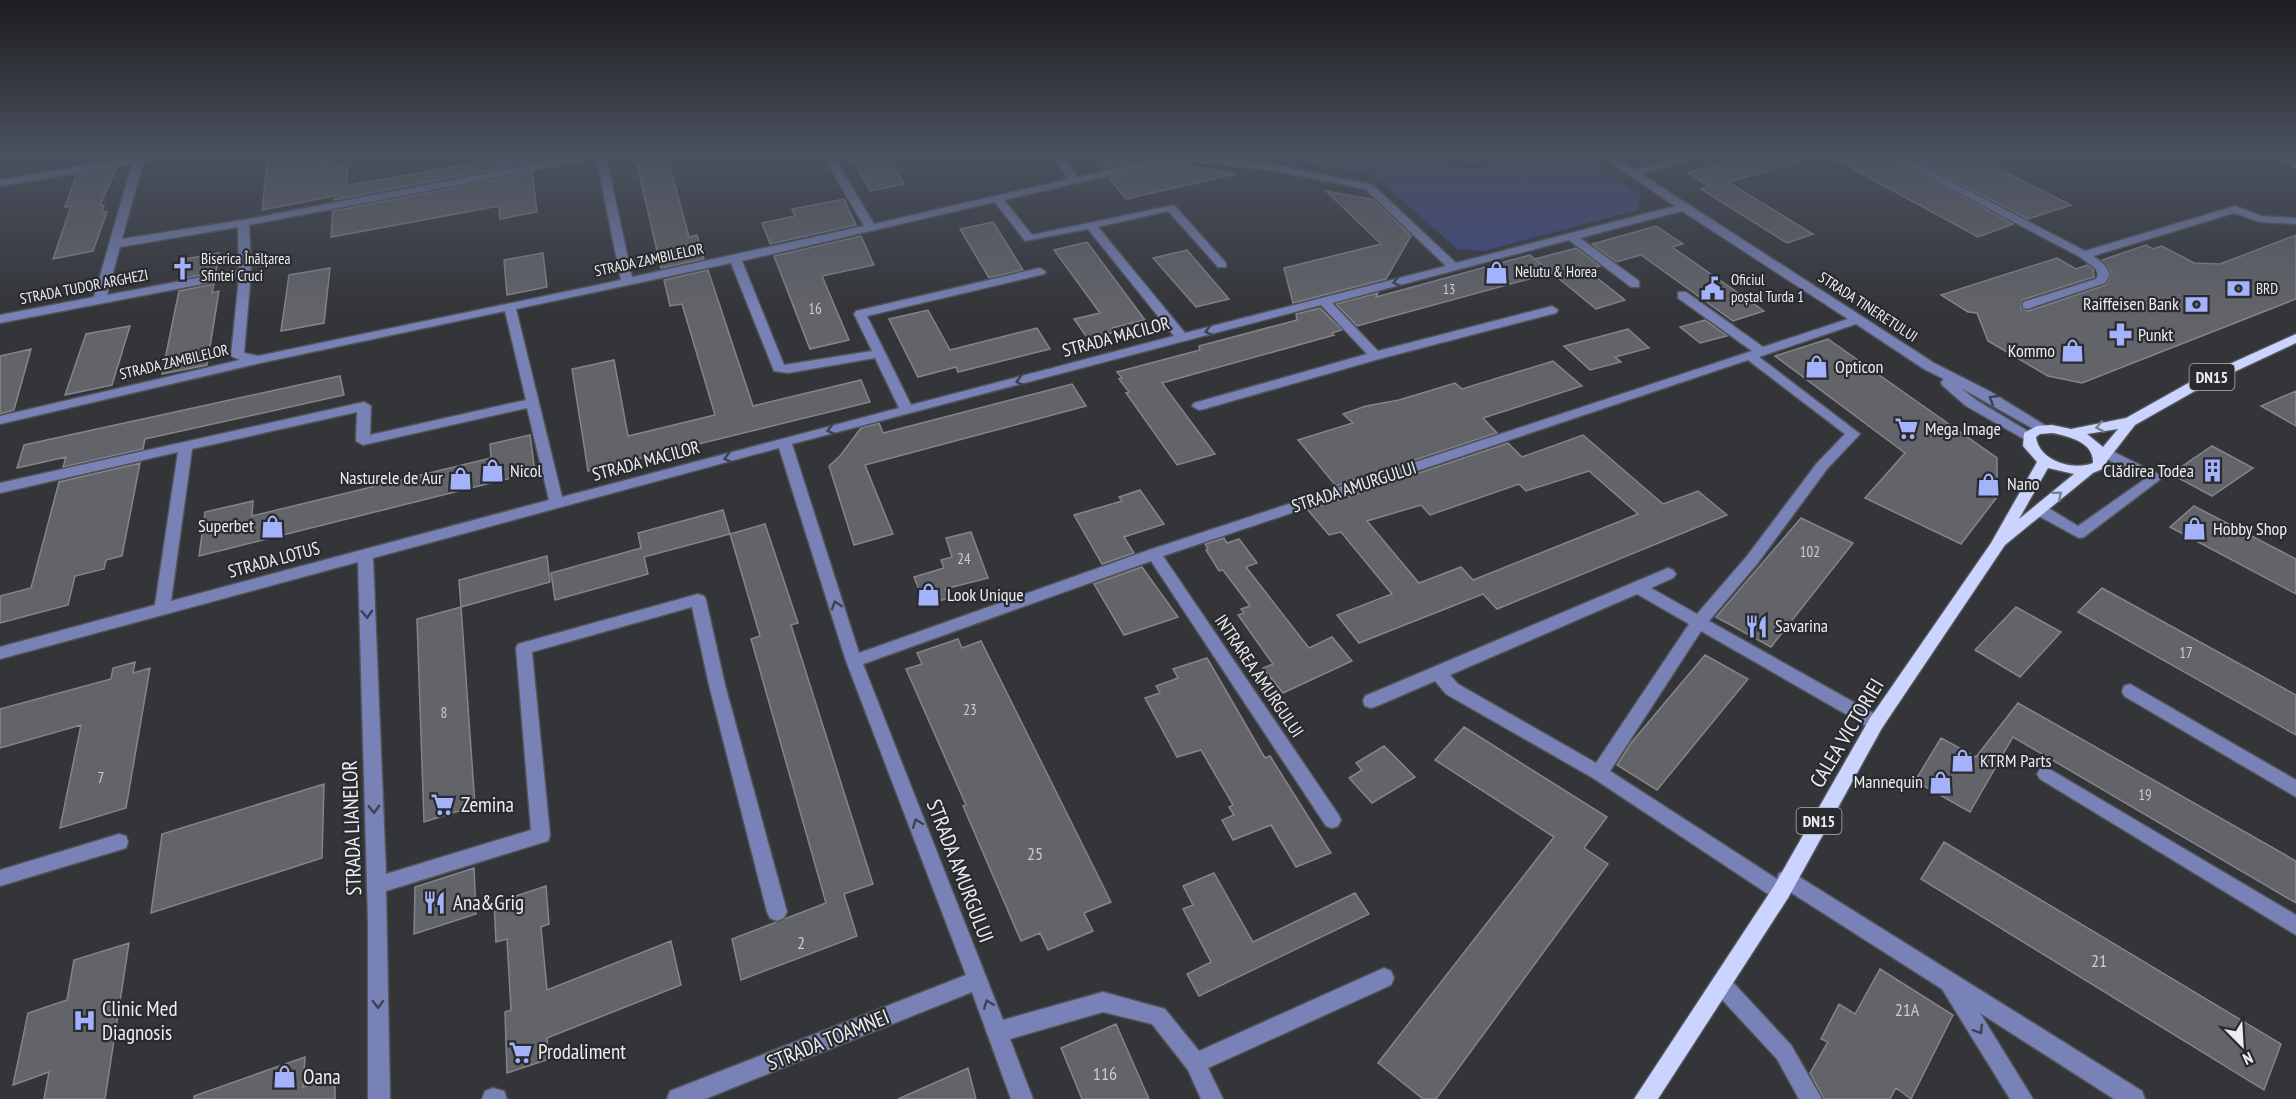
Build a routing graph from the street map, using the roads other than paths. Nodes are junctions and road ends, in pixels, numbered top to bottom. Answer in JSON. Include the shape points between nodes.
{"nodes":[{"id":1,"x":125,"y":208,"type":"edge"},
{"id":2,"x":320,"y":208,"type":"edge"},
{"id":3,"x":612,"y":208,"type":"edge"},
{"id":4,"x":859,"y":208,"type":"edge"},
{"id":5,"x":954,"y":208,"type":"edge"},
{"id":6,"x":1005,"y":208,"type":"edge"},
{"id":7,"x":1164,"y":208,"type":"edge"},
{"id":8,"x":1171,"y":208,"type":"edge"},
{"id":9,"x":1392,"y":208,"type":"edge"},
{"id":10,"x":1679,"y":208,"type":"edge"},
{"id":11,"x":1686,"y":208,"type":"edge"},
{"id":12,"x":1994,"y":208,"type":"edge"},
{"id":13,"x":2296,"y":221,"type":"edge"},
{"id":14,"x":243,"y":223,"type":"junction"},
{"id":15,"x":1091,"y":225,"type":"junction"},
{"id":16,"x":871,"y":228,"type":"junction"},
{"id":17,"x":1572,"y":237,"type":"junction"},
{"id":18,"x":115,"y":244,"type":"junction"},
{"id":19,"x":2084,"y":255,"type":"junction"},
{"id":20,"x":735,"y":259,"type":"junction"},
{"id":21,"x":1222,"y":265,"type":"dead end"},
{"id":22,"x":1454,"y":267,"type":"junction"},
{"id":23,"x":245,"y":272,"type":"junction"},
{"id":24,"x":1040,"y":272,"type":"dead end"},
{"id":25,"x":627,"y":281,"type":"junction"},
{"id":26,"x":1635,"y":284,"type":"dead end"},
{"id":27,"x":1682,"y":295,"type":"dead end"},
{"id":28,"x":100,"y":299,"type":"junction"},
{"id":29,"x":1324,"y":301,"type":"junction"},
{"id":30,"x":2027,"y":305,"type":"dead end"},
{"id":31,"x":510,"y":307,"type":"junction"},
{"id":32,"x":1552,"y":310,"type":"dead end"},
{"id":33,"x":0,"y":319,"type":"edge"},
{"id":34,"x":1857,"y":320,"type":"junction"},
{"id":35,"x":1182,"y":338,"type":"junction"},
{"id":36,"x":2296,"y":338,"type":"edge"},
{"id":37,"x":879,"y":353,"type":"junction"},
{"id":38,"x":1755,"y":353,"type":"junction"},
{"id":39,"x":1375,"y":356,"type":"junction"},
{"id":40,"x":265,"y":358,"type":"junction"},
{"id":41,"x":1929,"y":366,"type":"junction"},
{"id":42,"x":534,"y":402,"type":"junction"},
{"id":43,"x":1199,"y":406,"type":"dead end"},
{"id":44,"x":907,"y":410,"type":"junction"},
{"id":45,"x":0,"y":420,"type":"edge"},
{"id":46,"x":2130,"y":422,"type":"junction"},
{"id":47,"x":2044,"y":429,"type":"junction"},
{"id":48,"x":2071,"y":433,"type":"junction"},
{"id":49,"x":2029,"y":436,"type":"junction"},
{"id":50,"x":784,"y":442,"type":"junction"},
{"id":51,"x":186,"y":446,"type":"junction"},
{"id":52,"x":2104,"y":456,"type":"junction"},
{"id":53,"x":2045,"y":461,"type":"junction"},
{"id":54,"x":2087,"y":471,"type":"junction"},
{"id":55,"x":0,"y":488,"type":"edge"},
{"id":56,"x":557,"y":504,"type":"junction"},
{"id":57,"x":2040,"y":510,"type":"junction"},
{"id":58,"x":1997,"y":546,"type":"junction"},
{"id":59,"x":1154,"y":554,"type":"junction"},
{"id":60,"x":365,"y":555,"type":"junction"},
{"id":61,"x":1668,"y":574,"type":"dead end"},
{"id":62,"x":1638,"y":588,"type":"junction"},
{"id":63,"x":162,"y":610,"type":"junction"},
{"id":64,"x":1698,"y":623,"type":"junction"},
{"id":65,"x":0,"y":653,"type":"edge"},
{"id":66,"x":854,"y":661,"type":"junction"},
{"id":67,"x":1438,"y":673,"type":"junction"},
{"id":68,"x":2130,"y":691,"type":"dead end"},
{"id":69,"x":1371,"y":701,"type":"dead end"},
{"id":70,"x":1876,"y":723,"type":"junction"},
{"id":71,"x":1599,"y":773,"type":"junction"},
{"id":72,"x":2046,"y":774,"type":"dead end"},
{"id":73,"x":2296,"y":789,"type":"edge"},
{"id":74,"x":1332,"y":820,"type":"dead end"},
{"id":75,"x":119,"y":842,"type":"dead end"},
{"id":76,"x":0,"y":878,"type":"edge"},
{"id":77,"x":376,"y":886,"type":"junction"},
{"id":78,"x":1784,"y":886,"type":"junction"},
{"id":79,"x":777,"y":912,"type":"dead end"},
{"id":80,"x":2296,"y":926,"type":"edge"},
{"id":81,"x":1384,"y":978,"type":"dead end"},
{"id":82,"x":978,"y":980,"type":"junction"},
{"id":83,"x":1948,"y":981,"type":"junction"},
{"id":84,"x":1721,"y":984,"type":"junction"},
{"id":85,"x":998,"y":1032,"type":"junction"},
{"id":86,"x":1195,"y":1063,"type":"junction"},
{"id":87,"x":379,"y":1099,"type":"edge"},
{"id":88,"x":678,"y":1099,"type":"edge"},
{"id":89,"x":1022,"y":1099,"type":"edge"},
{"id":90,"x":1212,"y":1099,"type":"edge"},
{"id":91,"x":1645,"y":1099,"type":"edge"},
{"id":92,"x":1811,"y":1099,"type":"edge"},
{"id":93,"x":2022,"y":1099,"type":"edge"},
{"id":94,"x":2134,"y":1099,"type":"edge"}],
"edges":[{"from":1,"to":18,"type":"street"},
{"from":2,"to":14,"type":"street"},
{"from":3,"to":25,"type":"street"},
{"from":4,"to":16,"type":"street"},
{"from":5,"to":16,"type":"street","name":"STRADA ZAMBILELOR"},
{"from":6,"to":15,"type":"street","via":[[1029,239]]},
{"from":7,"to":15,"type":"street"},
{"from":8,"to":21,"type":"street"},
{"from":9,"to":22,"type":"street","name":"STRADA ZAMBILELOR"},
{"from":10,"to":17,"type":"street","name":"STRADA MACILOR"},
{"from":11,"to":34,"type":"street","name":"STRADA TINERETULUI"},
{"from":12,"to":19,"type":"street"},
{"from":13,"to":19,"type":"street","via":[[2260,219],[2235,209]]},
{"from":14,"to":18,"type":"street"},
{"from":14,"to":23,"type":"street"},
{"from":15,"to":35,"type":"street"},
{"from":16,"to":20,"type":"street","name":"STRADA ZAMBILELOR"},
{"from":17,"to":22,"type":"street","name":"STRADA MACILOR"},
{"from":17,"to":26,"type":"street"},
{"from":18,"to":28,"type":"street"},
{"from":19,"to":30,"type":"street","via":[[2100,266],[2104,274],[2101,281]]},
{"from":20,"to":25,"type":"street","name":"STRADA ZAMBILELOR"},
{"from":20,"to":37,"type":"street","via":[[779,368]]},
{"from":22,"to":29,"type":"street","name":"STRADA MACILOR","one_way":true},
{"from":23,"to":28,"type":"street","name":"STRADA TUDOR ARGHEZI"},
{"from":23,"to":40,"type":"street","via":[[237,356]]},
{"from":24,"to":37,"type":"street","via":[[860,314]]},
{"from":25,"to":31,"type":"street","name":"STRADA ZAMBILELOR"},
{"from":27,"to":38,"type":"street"},
{"from":28,"to":33,"type":"street","name":"STRADA TUDOR ARGHEZI"},
{"from":29,"to":35,"type":"street","name":"STRADA MACILOR","one_way":true},
{"from":29,"to":39,"type":"street"},
{"from":31,"to":40,"type":"street","name":"STRADA ZAMBILELOR"},
{"from":31,"to":42,"type":"street"},
{"from":32,"to":39,"type":"street"},
{"from":34,"to":38,"type":"street","name":"STRADA AMURGULUI"},
{"from":34,"to":41,"type":"street","name":"STRADA TINERETULUI"},
{"from":35,"to":44,"type":"street","name":"STRADA MACILOR","one_way":true},
{"from":36,"to":46,"type":"main road","name":"CALEA VICTORIEI","number":"DN15","via":[[2196,384]]},
{"from":37,"to":44,"type":"street"},
{"from":38,"to":59,"type":"street","name":"STRADA AMURGULUI"},
{"from":38,"to":64,"type":"street","via":[[1853,434],[1822,466],[1752,560]]},
{"from":39,"to":43,"type":"street"},
{"from":40,"to":45,"type":"street","name":"STRADA ZAMBILELOR"},
{"from":47,"to":41,"type":"street","name":"STRADA TINERETULUI","one_way":true},
{"from":41,"to":49,"type":"street","name":"STRADA TINERETULUI","via":[[1971,403]]},
{"from":42,"to":51,"type":"street","via":[[363,441],[364,406]]},
{"from":42,"to":56,"type":"street"},
{"from":44,"to":50,"type":"street","name":"STRADA MACILOR","one_way":true},
{"from":46,"to":48,"type":"main road","name":"CALEA VICTORIEI","number":"DN15","one_way":true},
{"from":46,"to":52,"type":"main road","name":"CALEA VICTORIEI","number":"DN15"},
{"from":47,"to":48,"type":"main road","name":"CALEA VICTORIEI","number":"DN15"},
{"from":47,"to":49,"type":"main road"},
{"from":48,"to":52,"type":"main road","name":"CALEA VICTORIEI","number":"DN15"},
{"from":49,"to":53,"type":"main road","via":[[2031,448]]},
{"from":50,"to":56,"type":"street","name":"STRADA MACILOR","one_way":true},
{"from":66,"to":50,"type":"street","name":"STRADA AMURGULUI","one_way":true},
{"from":51,"to":55,"type":"street"},
{"from":51,"to":63,"type":"street"},
{"from":52,"to":54,"type":"main road","name":"CALEA VICTORIEI","number":"DN15","via":[[2100,465]]},
{"from":52,"to":57,"type":"street","via":[[2155,478],[2079,533]]},
{"from":53,"to":54,"type":"main road"},
{"from":53,"to":58,"type":"main road","name":"CALEA VICTORIEI","number":"DN15"},
{"from":57,"to":54,"type":"main road","name":"CALEA VICTORIEI","number":"DN15","one_way":true},
{"from":56,"to":60,"type":"street","name":"STRADA LOTUS"},
{"from":57,"to":58,"type":"main road","name":"CALEA VICTORIEI","number":"DN15"},
{"from":58,"to":70,"type":"main road","name":"CALEA VICTORIEI","number":"DN15"},
{"from":59,"to":66,"type":"street","name":"STRADA AMURGULUI"},
{"from":59,"to":74,"type":"street","name":"INTRAREA AMURGULUI"},
{"from":60,"to":63,"type":"street","name":"STRADA LOTUS"},
{"from":60,"to":77,"type":"street","name":"STRADA LIANELOR","one_way":true},
{"from":61,"to":62,"type":"street"},
{"from":62,"to":64,"type":"street"},
{"from":62,"to":67,"type":"street"},
{"from":63,"to":65,"type":"street","name":"STRADA LOTUS"},
{"from":64,"to":70,"type":"street"},
{"from":64,"to":71,"type":"street"},
{"from":82,"to":66,"type":"street","name":"STRADA AMURGULUI","one_way":true},
{"from":67,"to":69,"type":"street"},
{"from":67,"to":71,"type":"street","via":[[1452,688]]},
{"from":68,"to":73,"type":"street"},
{"from":70,"to":78,"type":"main road","name":"CALEA VICTORIEI","number":"DN15"},
{"from":71,"to":78,"type":"street"},
{"from":72,"to":80,"type":"street"},
{"from":75,"to":76,"type":"street"},
{"from":77,"to":79,"type":"street","via":[[541,835],[524,648],[698,600]]},
{"from":77,"to":87,"type":"street","name":"STRADA LIANELOR","one_way":true},
{"from":78,"to":83,"type":"street"},
{"from":78,"to":84,"type":"main road","name":"CALEA VICTORIEI","number":"DN15"},
{"from":81,"to":86,"type":"street"},
{"from":85,"to":82,"type":"street","name":"STRADA AMURGULUI","one_way":true},
{"from":82,"to":88,"type":"street","name":"STRADA TOAMNEI"},
{"from":83,"to":93,"type":"street","one_way":true},
{"from":83,"to":94,"type":"street"},
{"from":84,"to":91,"type":"main road","name":"CALEA VICTORIEI","number":"DN15"},
{"from":84,"to":92,"type":"street","via":[[1784,1052]]},
{"from":85,"to":86,"type":"street","via":[[1103,1002],[1158,1016]]},
{"from":85,"to":89,"type":"street","name":"STRADA AMURGULUI"},
{"from":86,"to":90,"type":"street"}]}
